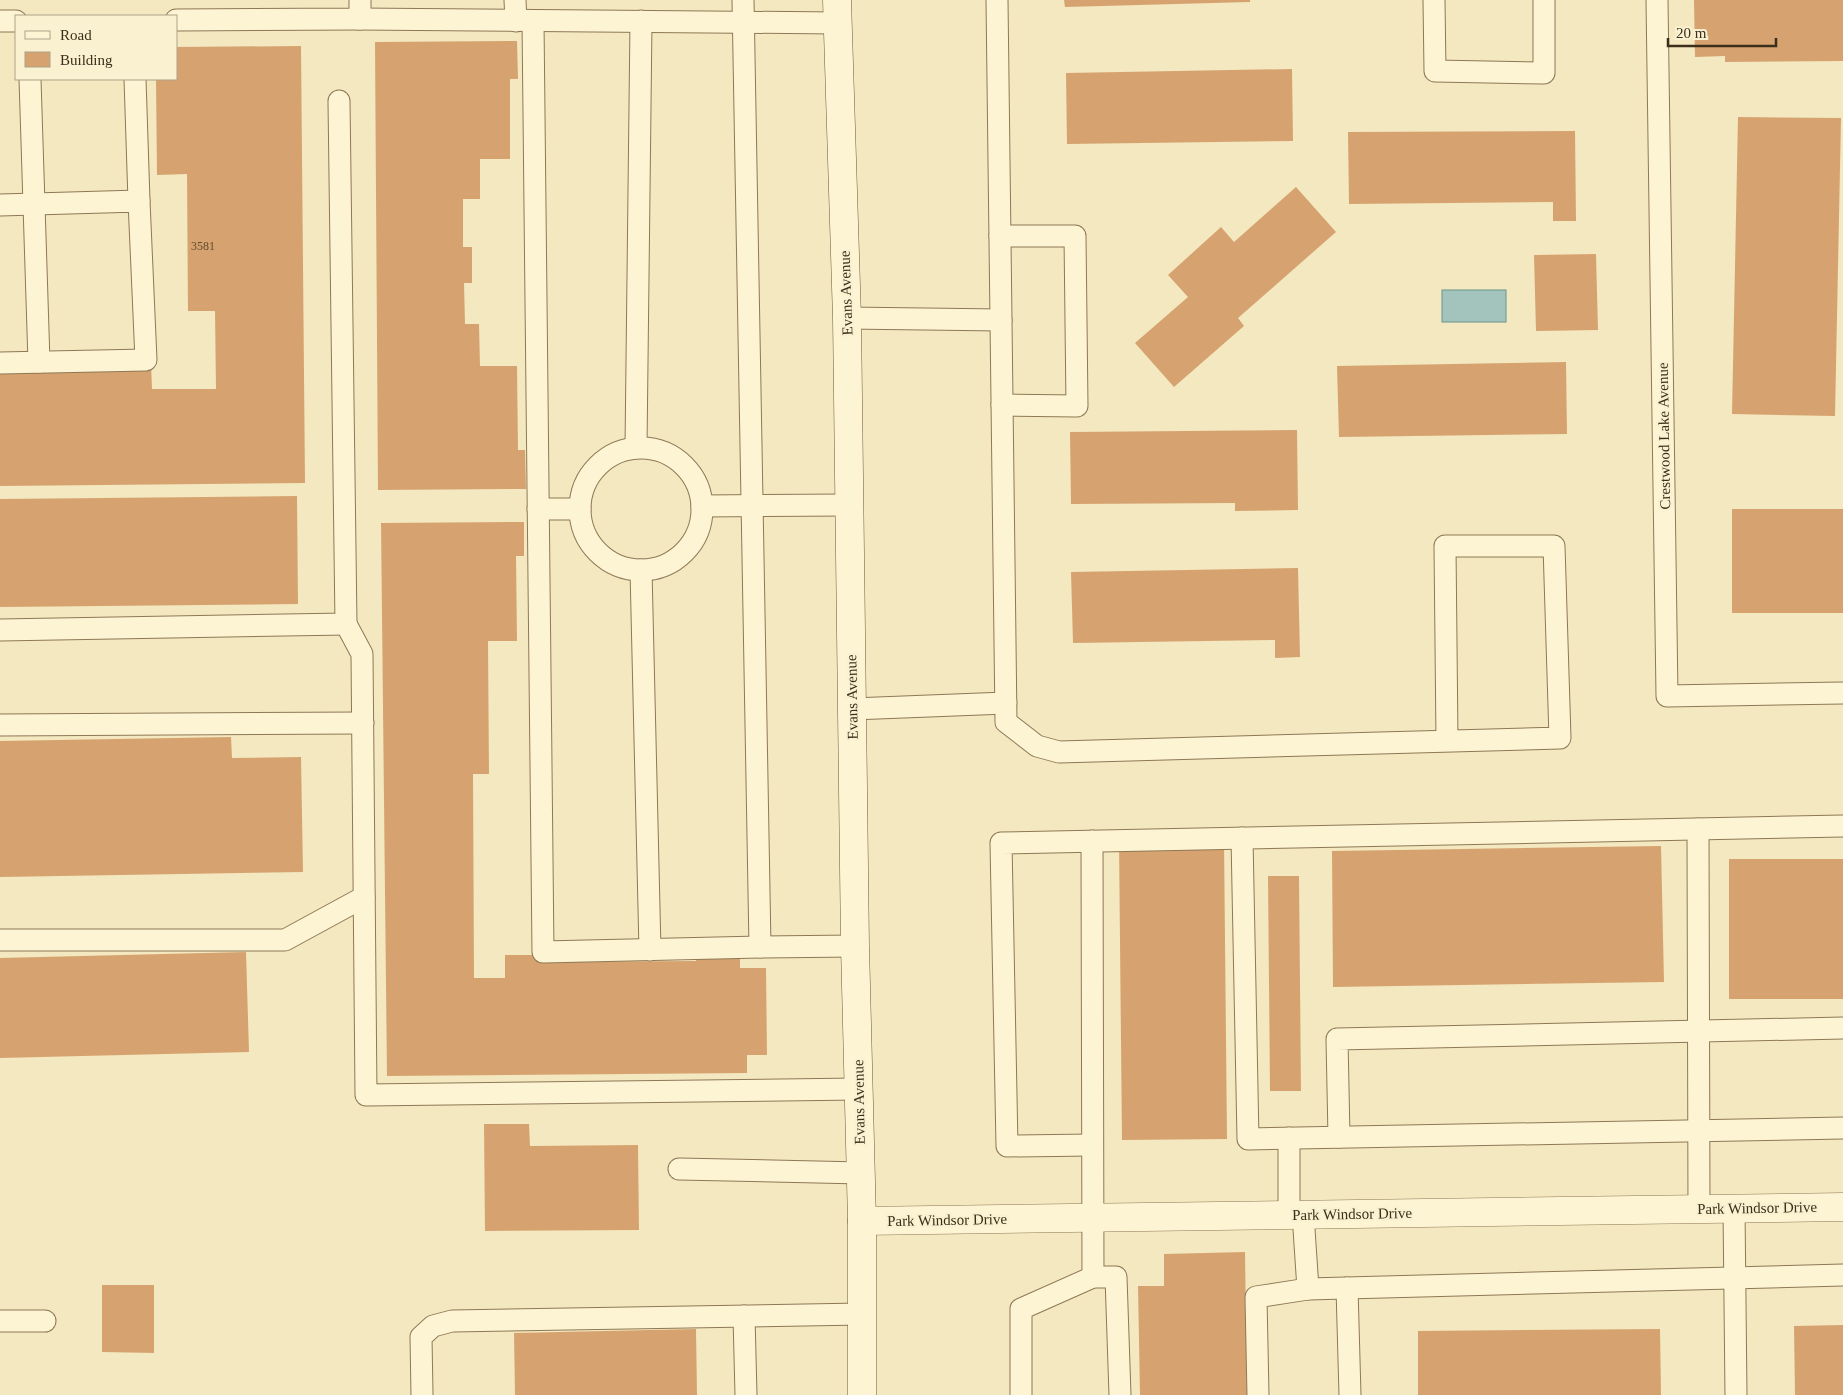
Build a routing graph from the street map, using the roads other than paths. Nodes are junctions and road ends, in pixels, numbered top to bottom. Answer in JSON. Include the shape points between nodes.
{"nodes":[{"id":1,"x":743,"y":0,"type":"edge"},
{"id":2,"x":997,"y":0,"type":"edge"},
{"id":3,"x":1434,"y":0,"type":"edge"},
{"id":4,"x":1544,"y":0,"type":"edge"},
{"id":5,"x":1657,"y":0,"type":"edge"},
{"id":6,"x":359,"y":10,"type":"edge"},
{"id":7,"x":837,"y":11,"type":"edge"},
{"id":8,"x":522,"y":14,"type":"edge"},
{"id":9,"x":178,"y":20,"type":"edge"},
{"id":10,"x":0,"y":21,"type":"edge"},
{"id":11,"x":15,"y":21,"type":"edge"},
{"id":12,"x":640,"y":21,"type":"junction"},
{"id":13,"x":743,"y":21,"type":"junction"},
{"id":14,"x":30,"y":80,"type":"edge"},
{"id":15,"x":136,"y":80,"type":"edge"},
{"id":16,"x":339,"y":101,"type":"dead end"},
{"id":17,"x":140,"y":201,"type":"junction"},
{"id":18,"x":0,"y":204,"type":"edge"},
{"id":19,"x":34,"y":204,"type":"junction"},
{"id":20,"x":1000,"y":236,"type":"junction"},
{"id":21,"x":847,"y":318,"type":"junction"},
{"id":22,"x":1001,"y":320,"type":"junction"},
{"id":23,"x":39,"y":362,"type":"junction"},
{"id":24,"x":0,"y":363,"type":"edge"},
{"id":25,"x":1002,"y":405,"type":"junction"},
{"id":26,"x":636,"y":448,"type":"junction"},
{"id":27,"x":849,"y":505,"type":"junction"},
{"id":28,"x":702,"y":506,"type":"junction"},
{"id":29,"x":752,"y":506,"type":"junction"},
{"id":30,"x":580,"y":508,"type":"junction"},
{"id":31,"x":538,"y":509,"type":"junction"},
{"id":32,"x":640,"y":570,"type":"junction"},
{"id":33,"x":346,"y":624,"type":"junction"},
{"id":34,"x":0,"y":630,"type":"edge"},
{"id":35,"x":1843,"y":693,"type":"edge"},
{"id":36,"x":1006,"y":703,"type":"junction"},
{"id":37,"x":852,"y":709,"type":"junction"},
{"id":38,"x":363,"y":723,"type":"junction"},
{"id":39,"x":0,"y":725,"type":"edge"},
{"id":40,"x":1447,"y":741,"type":"junction"},
{"id":41,"x":1843,"y":826,"type":"edge"},
{"id":42,"x":1698,"y":829,"type":"junction"},
{"id":43,"x":1242,"y":838,"type":"junction"},
{"id":44,"x":1092,"y":841,"type":"junction"},
{"id":45,"x":364,"y":897,"type":"junction"},
{"id":46,"x":0,"y":940,"type":"edge"},
{"id":47,"x":855,"y":946,"type":"junction"},
{"id":48,"x":760,"y":948,"type":"junction"},
{"id":49,"x":650,"y":950,"type":"junction"},
{"id":50,"x":1843,"y":1028,"type":"edge"},
{"id":51,"x":1698,"y":1032,"type":"junction"},
{"id":52,"x":858,"y":1089,"type":"junction"},
{"id":53,"x":1843,"y":1128,"type":"edge"},
{"id":54,"x":1698,"y":1131,"type":"junction"},
{"id":55,"x":1339,"y":1137,"type":"junction"},
{"id":56,"x":1289,"y":1138,"type":"junction"},
{"id":57,"x":1092,"y":1145,"type":"junction"},
{"id":58,"x":679,"y":1169,"type":"dead end"},
{"id":59,"x":861,"y":1173,"type":"junction"},
{"id":60,"x":1843,"y":1207,"type":"edge"},
{"id":61,"x":1734,"y":1208,"type":"junction"},
{"id":62,"x":1699,"y":1209,"type":"junction"},
{"id":63,"x":1296,"y":1215,"type":"junction"},
{"id":64,"x":1092,"y":1217,"type":"junction"},
{"id":65,"x":862,"y":1221,"type":"junction"},
{"id":66,"x":1843,"y":1275,"type":"edge"},
{"id":67,"x":1093,"y":1277,"type":"junction"},
{"id":68,"x":1735,"y":1277,"type":"junction"},
{"id":69,"x":1347,"y":1288,"type":"junction"},
{"id":70,"x":1308,"y":1289,"type":"junction"},
{"id":71,"x":862,"y":1314,"type":"junction"},
{"id":72,"x":744,"y":1316,"type":"junction"},
{"id":73,"x":0,"y":1321,"type":"edge"},
{"id":74,"x":45,"y":1321,"type":"dead end"},
{"id":75,"x":422,"y":1395,"type":"edge"},
{"id":76,"x":746,"y":1395,"type":"edge"},
{"id":77,"x":862,"y":1395,"type":"edge"},
{"id":78,"x":1021,"y":1395,"type":"edge"},
{"id":79,"x":1120,"y":1395,"type":"edge"},
{"id":80,"x":1258,"y":1395,"type":"edge"},
{"id":81,"x":1350,"y":1395,"type":"edge"},
{"id":82,"x":1736,"y":1395,"type":"edge"}],
"edges":[{"from":1,"to":13,"type":"lane"},
{"from":2,"to":20,"type":"lane"},
{"from":3,"to":4,"type":"lane","via":[[1435,71],[1544,73]]},
{"from":5,"to":35,"type":"lane","name":"Crestwood Lake Avenue","via":[[1667,696]]},
{"from":6,"to":8,"type":"lane"},
{"from":6,"to":9,"type":"lane"},
{"from":7,"to":13,"type":"lane"},
{"from":7,"to":21,"type":"street","name":"Evans Avenue"},
{"from":8,"to":12,"type":"lane"},
{"from":8,"to":31,"type":"lane"},
{"from":10,"to":11,"type":"lane"},
{"from":12,"to":13,"type":"lane"},
{"from":12,"to":26,"type":"lane"},
{"from":13,"to":29,"type":"lane"},
{"from":14,"to":19,"type":"lane"},
{"from":15,"to":17,"type":"lane"},
{"from":16,"to":33,"type":"lane"},
{"from":17,"to":19,"type":"lane"},
{"from":17,"to":23,"type":"lane","via":[[146,360]]},
{"from":18,"to":19,"type":"lane"},
{"from":19,"to":23,"type":"lane"},
{"from":20,"to":22,"type":"lane"},
{"from":20,"to":25,"type":"lane","via":[[1075,236],[1077,406]]},
{"from":21,"to":22,"type":"lane"},
{"from":21,"to":27,"type":"street","name":"Evans Avenue"},
{"from":22,"to":25,"type":"lane"},
{"from":23,"to":24,"type":"lane"},
{"from":25,"to":36,"type":"lane"},
{"from":26,"to":28,"type":"lane","via":[[656,450],[674,457],[689,470],[698,487]]},
{"from":26,"to":30,"type":"lane","via":[[616,453],[598,464],[586,481]]},
{"from":27,"to":29,"type":"lane"},
{"from":27,"to":37,"type":"street","name":"Evans Avenue"},
{"from":28,"to":29,"type":"lane"},
{"from":28,"to":32,"type":"lane","via":[[700,526],[691,544],[678,558],[660,567]]},
{"from":29,"to":48,"type":"lane"},
{"from":30,"to":31,"type":"lane"},
{"from":30,"to":32,"type":"lane","via":[[581,522],[589,541],[602,557],[621,567]]},
{"from":31,"to":49,"type":"lane","via":[[543,952]]},
{"from":32,"to":49,"type":"lane"},
{"from":33,"to":34,"type":"lane"},
{"from":33,"to":38,"type":"lane","via":[[362,654]]},
{"from":36,"to":37,"type":"lane"},
{"from":36,"to":40,"type":"lane","via":[[1006,722],[1037,746],[1059,752]]},
{"from":37,"to":47,"type":"street","name":"Evans Avenue"},
{"from":38,"to":39,"type":"lane"},
{"from":38,"to":45,"type":"lane"},
{"from":40,"to":40,"type":"lane","via":[[1445,546],[1554,546],[1560,738]]},
{"from":41,"to":42,"type":"lane"},
{"from":42,"to":43,"type":"lane"},
{"from":42,"to":51,"type":"lane"},
{"from":43,"to":44,"type":"lane"},
{"from":43,"to":56,"type":"lane","via":[[1248,1139]]},
{"from":44,"to":57,"type":"lane"},
{"from":44,"to":57,"type":"lane","via":[[1001,843],[1007,1146]]},
{"from":45,"to":46,"type":"lane","via":[[285,940]]},
{"from":45,"to":52,"type":"lane","via":[[366,1095]]},
{"from":47,"to":48,"type":"lane"},
{"from":47,"to":52,"type":"street","name":"Evans Avenue"},
{"from":48,"to":49,"type":"lane"},
{"from":50,"to":51,"type":"lane"},
{"from":51,"to":54,"type":"lane"},
{"from":51,"to":55,"type":"lane","via":[[1337,1039]]},
{"from":52,"to":59,"type":"street","name":"Evans Avenue"},
{"from":53,"to":54,"type":"lane"},
{"from":54,"to":55,"type":"lane"},
{"from":54,"to":62,"type":"lane"},
{"from":55,"to":56,"type":"lane"},
{"from":56,"to":63,"type":"lane"},
{"from":57,"to":64,"type":"lane"},
{"from":58,"to":59,"type":"lane"},
{"from":59,"to":65,"type":"street","name":"Evans Avenue"},
{"from":60,"to":61,"type":"street","name":"Park Windsor Drive"},
{"from":61,"to":62,"type":"street","name":"Park Windsor Drive"},
{"from":61,"to":68,"type":"lane"},
{"from":62,"to":63,"type":"street","name":"Park Windsor Drive"},
{"from":63,"to":64,"type":"street","name":"Park Windsor Drive"},
{"from":63,"to":70,"type":"lane"},
{"from":64,"to":65,"type":"street","name":"Park Windsor Drive"},
{"from":64,"to":67,"type":"lane"},
{"from":65,"to":71,"type":"street","name":"Evans Avenue"},
{"from":66,"to":68,"type":"lane"},
{"from":67,"to":78,"type":"lane","via":[[1021,1309]]},
{"from":67,"to":79,"type":"lane","via":[[1116,1277]]},
{"from":68,"to":69,"type":"lane"},
{"from":68,"to":82,"type":"lane"},
{"from":69,"to":70,"type":"lane"},
{"from":69,"to":81,"type":"lane"},
{"from":70,"to":80,"type":"lane","via":[[1256,1297]]},
{"from":71,"to":72,"type":"lane"},
{"from":71,"to":77,"type":"street","name":"Evans Avenue"},
{"from":72,"to":75,"type":"lane","via":[[452,1321],[433,1326],[420,1337]]},
{"from":72,"to":76,"type":"lane"},
{"from":73,"to":74,"type":"lane"}]}
